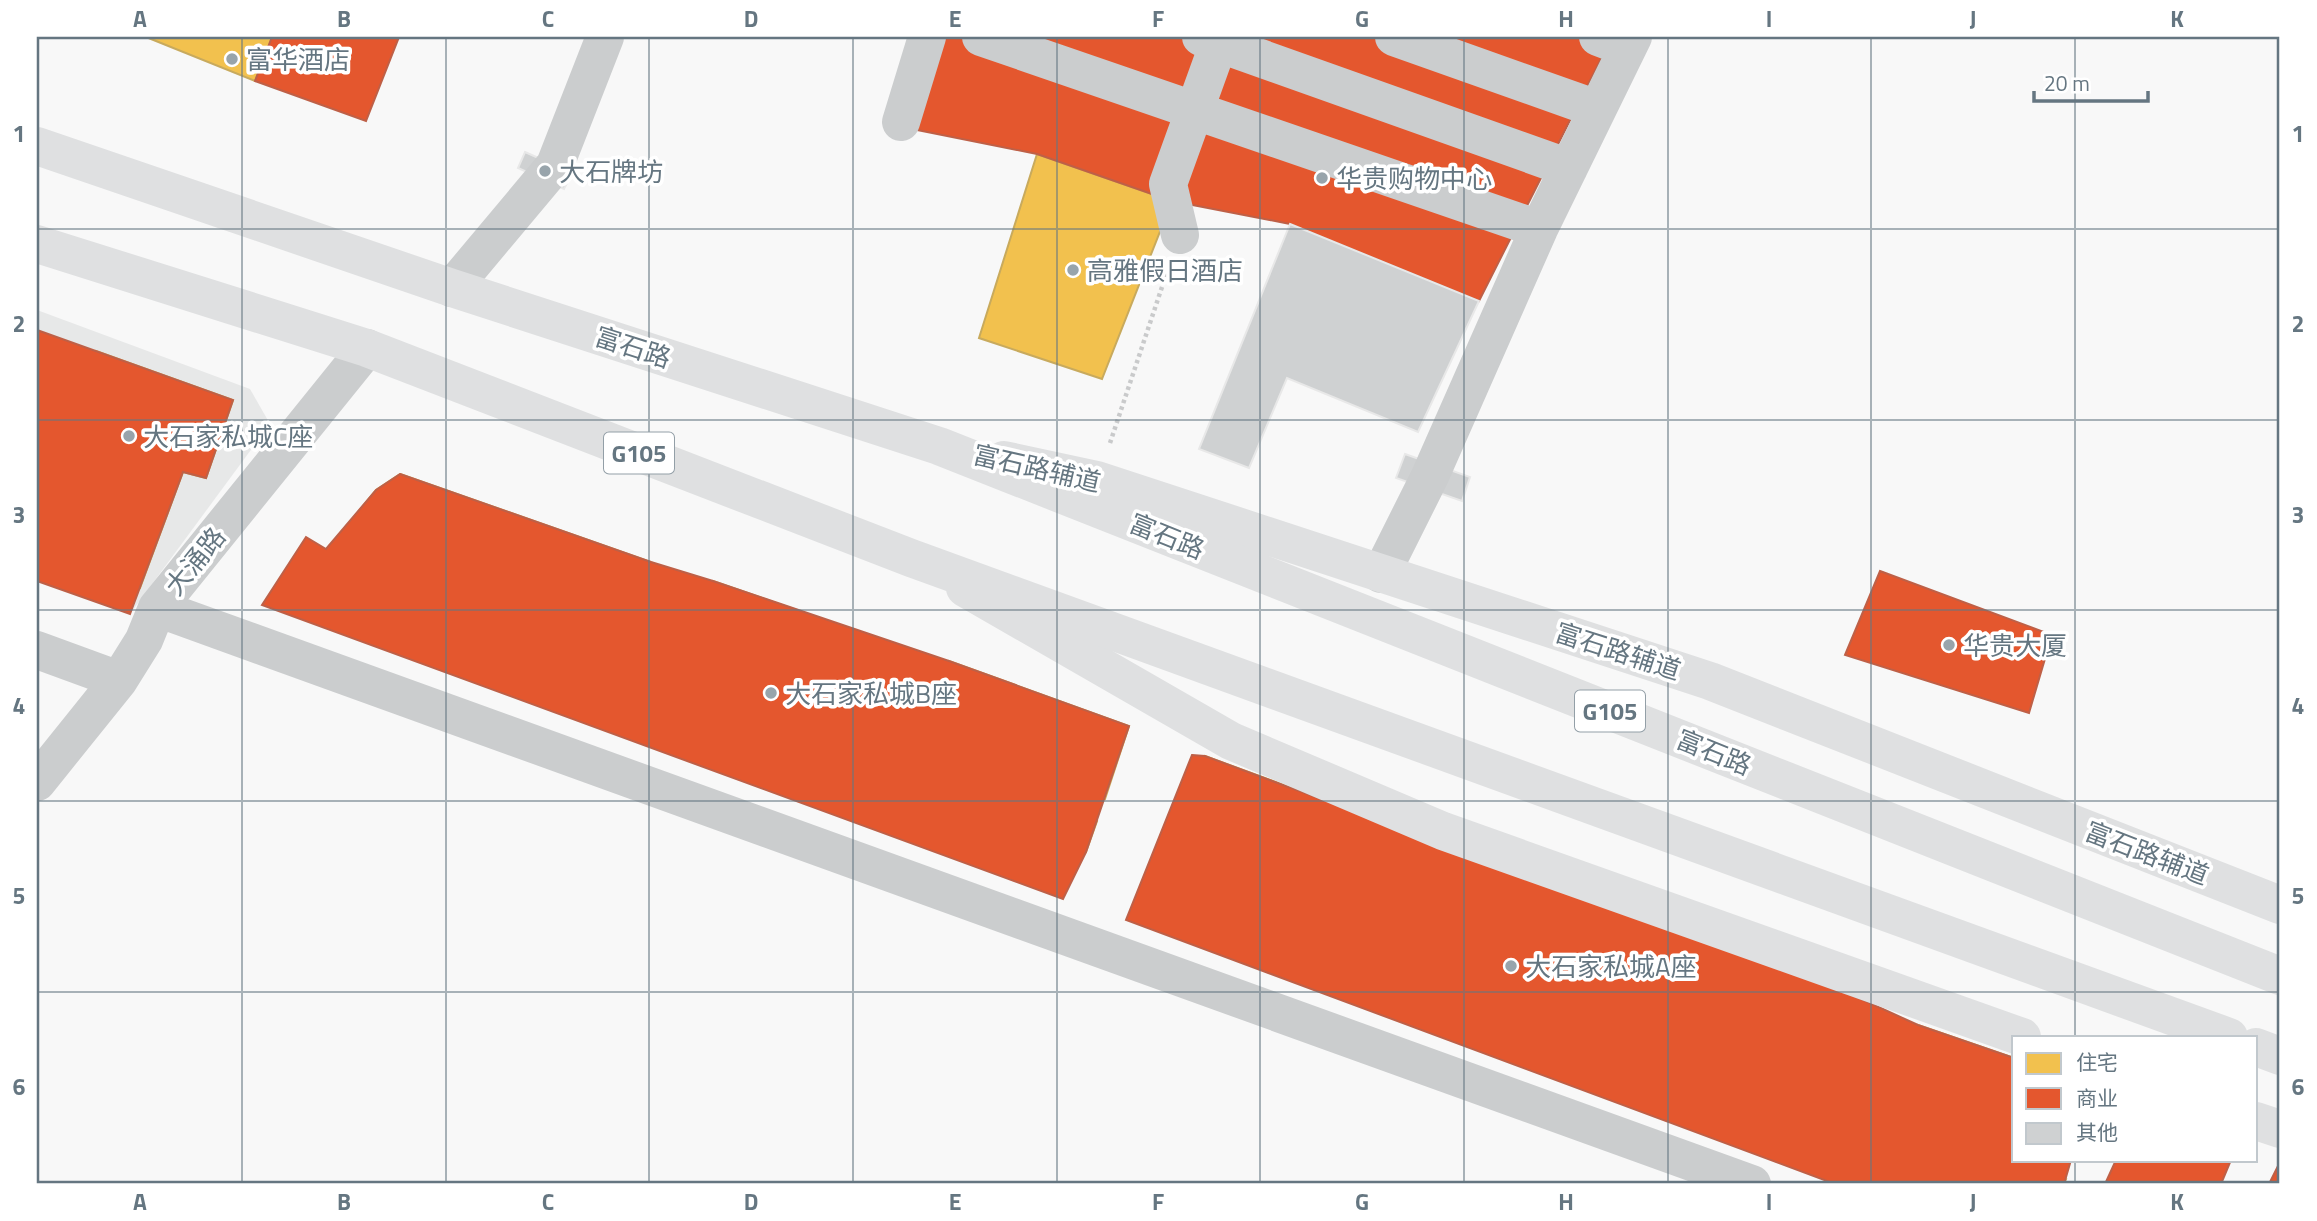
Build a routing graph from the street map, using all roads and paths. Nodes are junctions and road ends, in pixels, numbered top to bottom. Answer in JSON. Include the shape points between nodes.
{"nodes":[{"id":1,"x":606,"y":37,"type":"edge"},
{"id":2,"x":927,"y":37,"type":"edge"},
{"id":3,"x":981,"y":37,"type":"edge"},
{"id":4,"x":1394,"y":37,"type":"edge"},
{"id":5,"x":1213,"y":39,"type":"edge"},
{"id":6,"x":1619,"y":40,"type":"edge"},
{"id":7,"x":1597,"y":109,"type":"junction"},
{"id":8,"x":1195,"y":110,"type":"junction"},
{"id":9,"x":901,"y":122,"type":"dead end"},
{"id":10,"x":37,"y":146,"type":"edge"},
{"id":11,"x":1569,"y":168,"type":"junction"},
{"id":12,"x":1539,"y":229,"type":"junction"},
{"id":13,"x":1180,"y":235,"type":"joint"},
{"id":14,"x":37,"y":244,"type":"edge"},
{"id":15,"x":452,"y":288,"type":"junction"},
{"id":16,"x":367,"y":348,"type":"junction"},
{"id":17,"x":939,"y":446,"type":"junction"},
{"id":18,"x":1097,"y":480,"type":"junction"},
{"id":19,"x":911,"y":558,"type":"junction"},
{"id":20,"x":1381,"y":574,"type":"junction"},
{"id":21,"x":157,"y":608,"type":"junction"},
{"id":22,"x":37,"y":650,"type":"edge"},
{"id":23,"x":119,"y":680,"type":"junction"},
{"id":24,"x":37,"y":782,"type":"edge"},
{"id":25,"x":2280,"y":905,"type":"edge"},
{"id":26,"x":2280,"y":976,"type":"edge"},
{"id":27,"x":2019,"y":1036,"type":"edge"},
{"id":28,"x":2226,"y":1036,"type":"edge"},
{"id":29,"x":2258,"y":1048,"type":"edge"},
{"id":30,"x":2280,"y":1056,"type":"edge"},
{"id":31,"x":2258,"y":1122,"type":"edge"},
{"id":32,"x":2280,"y":1129,"type":"edge"},
{"id":33,"x":1752,"y":1184,"type":"edge"}],
"edges":[{"from":1,"to":15,"type":"street","via":[[555,165]]},
{"from":2,"to":9,"type":"street"},
{"from":3,"to":8,"type":"street"},
{"from":4,"to":7,"type":"street"},
{"from":5,"to":8,"type":"street"},
{"from":5,"to":11,"type":"street"},
{"from":6,"to":7,"type":"street"},
{"from":7,"to":11,"type":"street"},
{"from":8,"to":12,"type":"street"},
{"from":8,"to":13,"type":"street","via":[[1168,184]]},
{"from":10,"to":15,"type":"main road","name":"富石路","number":"G105"},
{"from":11,"to":12,"type":"street"},
{"from":12,"to":20,"type":"street","via":[[1430,476]]},
{"from":13,"to":18,"type":"path"},
{"from":14,"to":16,"type":"main road","number":"G105"},
{"from":15,"to":17,"type":"main road","name":"富石路","number":"G105"},
{"from":16,"to":19,"type":"main road","number":"G105"},
{"from":16,"to":21,"type":"street","name":"大涌路"},
{"from":17,"to":18,"type":"main road","name":"富石路辅道"},
{"from":17,"to":26,"type":"main road","name":"富石路","number":"G105"},
{"from":18,"to":20,"type":"main road","name":"富石路辅道"},
{"from":19,"to":27,"type":"main road","via":[[1231,741],[1443,831]]},
{"from":19,"to":28,"type":"main road","number":"G105"},
{"from":20,"to":25,"type":"main road","name":"富石路辅道","via":[[1710,681]]},
{"from":21,"to":23,"type":"street","name":"大涌路"},
{"from":21,"to":33,"type":"street"},
{"from":22,"to":23,"type":"street"},
{"from":23,"to":24,"type":"street","name":"大涌路"},
{"from":29,"to":30,"type":"main road"},
{"from":31,"to":32,"type":"main road"}]}
